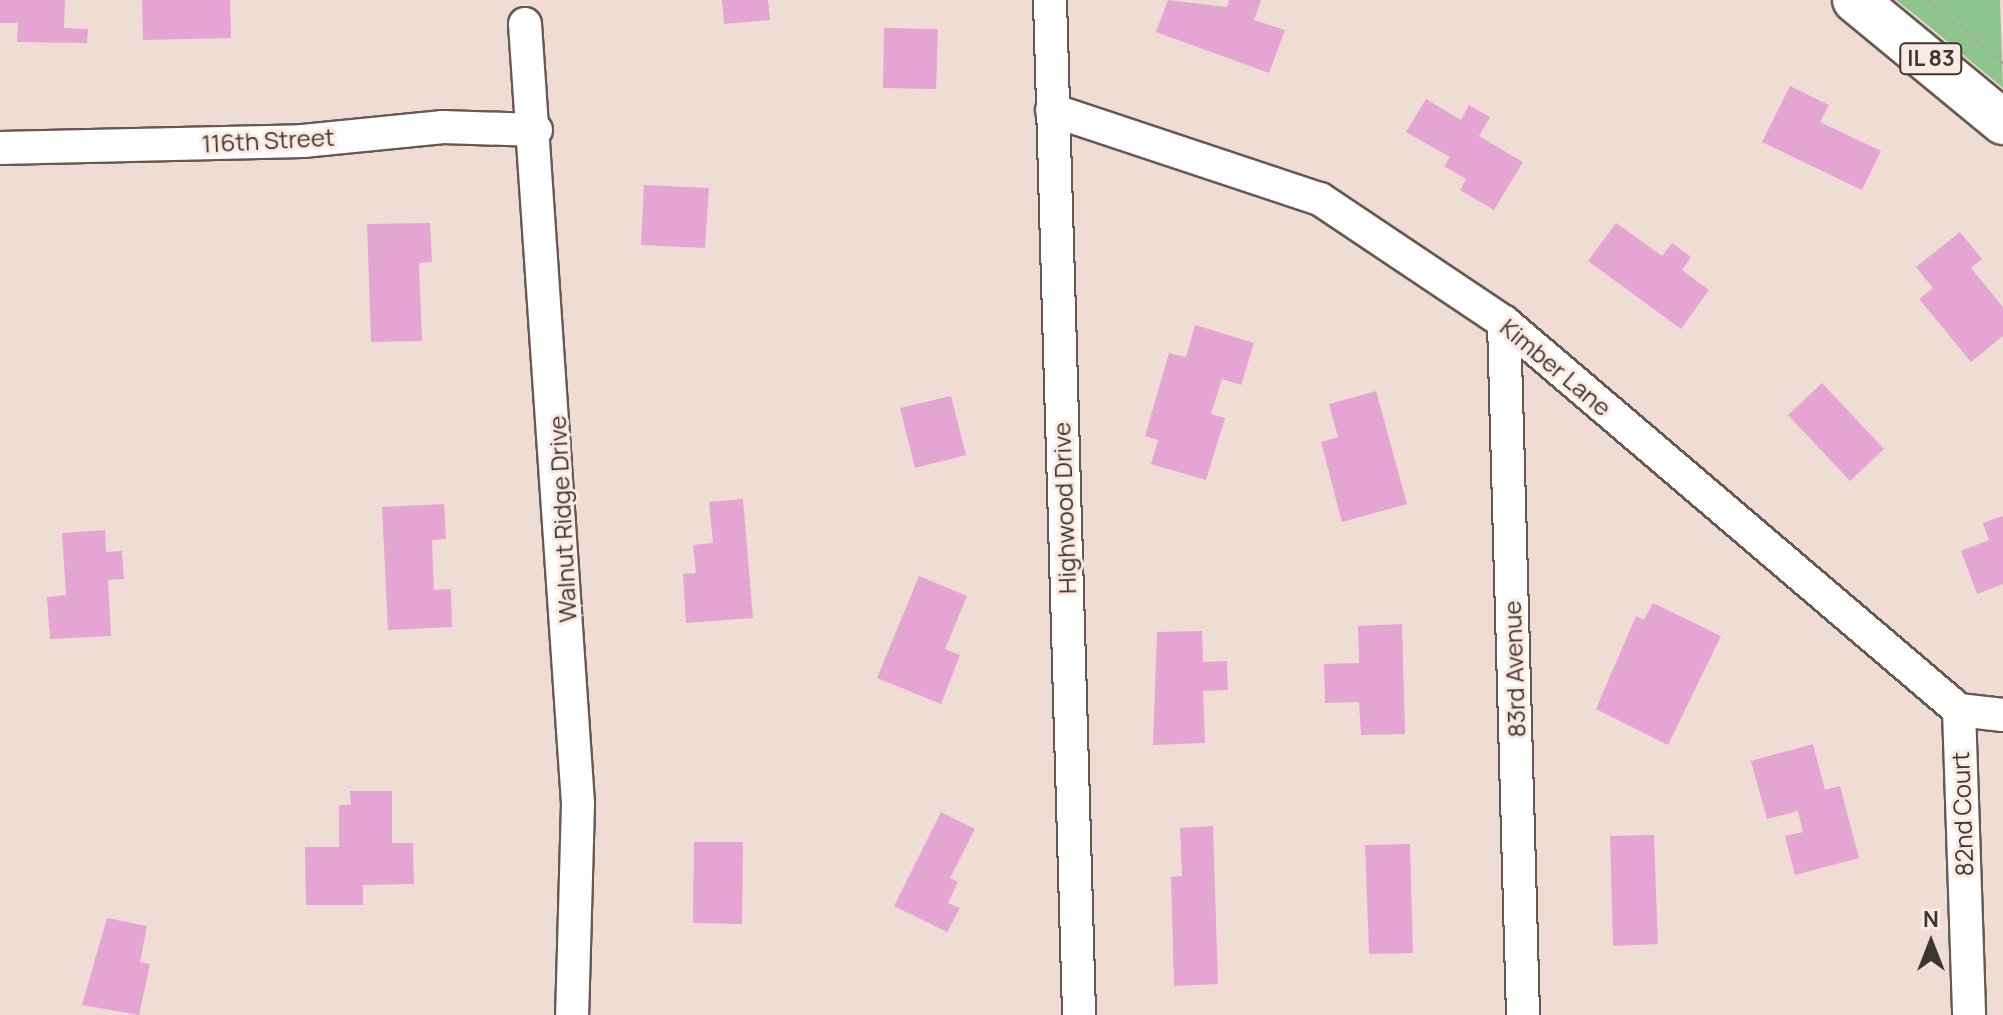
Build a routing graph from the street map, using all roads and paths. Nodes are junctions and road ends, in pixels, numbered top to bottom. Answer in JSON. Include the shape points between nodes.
{"nodes":[{"id":1,"x":1050,"y":0,"type":"edge"},
{"id":2,"x":1855,"y":0,"type":"edge"},
{"id":3,"x":1928,"y":0,"type":"edge"},
{"id":4,"x":525,"y":24,"type":"dead end"},
{"id":5,"x":2003,"y":63,"type":"edge"},
{"id":6,"x":1052,"y":110,"type":"junction"},
{"id":7,"x":2003,"y":122,"type":"edge"},
{"id":8,"x":536,"y":130,"type":"junction"},
{"id":9,"x":0,"y":148,"type":"edge"},
{"id":10,"x":1504,"y":322,"type":"junction"},
{"id":11,"x":1959,"y":710,"type":"junction"},
{"id":12,"x":2003,"y":715,"type":"edge"},
{"id":13,"x":572,"y":1015,"type":"edge"},
{"id":14,"x":1079,"y":1015,"type":"edge"},
{"id":15,"x":1523,"y":1015,"type":"edge"},
{"id":16,"x":1969,"y":1015,"type":"edge"}],
"edges":[{"from":1,"to":6,"type":"street","name":"Highwood Drive"},
{"from":2,"to":7,"type":"main road","number":"IL 83"},
{"from":3,"to":5,"type":"path"},
{"from":4,"to":8,"type":"street","name":"Walnut Ridge Drive"},
{"from":6,"to":10,"type":"street","name":"Kimber Lane","via":[[1320,199]]},
{"from":6,"to":14,"type":"street","name":"Highwood Drive"},
{"from":8,"to":9,"type":"street","name":"116th Street","via":[[443,127],[303,141]]},
{"from":8,"to":13,"type":"street","name":"Walnut Ridge Drive","via":[[578,804]]},
{"from":10,"to":11,"type":"street","name":"Kimber Lane"},
{"from":10,"to":15,"type":"street","name":"83rd Avenue"},
{"from":11,"to":12,"type":"street"},
{"from":11,"to":16,"type":"street","name":"82nd Court"}]}
